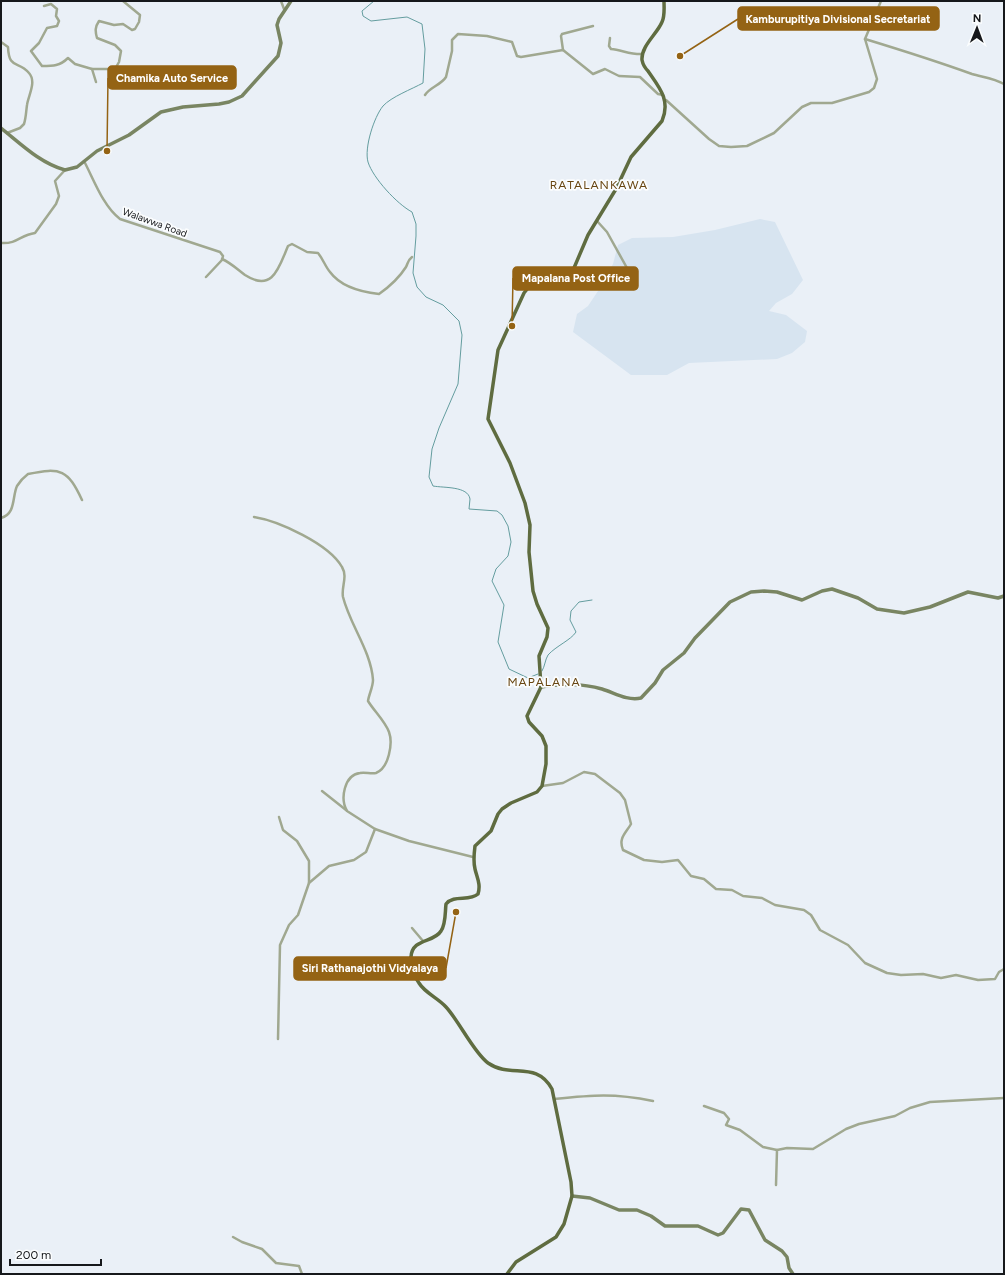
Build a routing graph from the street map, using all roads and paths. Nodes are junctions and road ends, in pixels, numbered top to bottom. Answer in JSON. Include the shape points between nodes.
{"nodes":[{"id":1,"x":123,"y":1,"type":"edge"},
{"id":2,"x":281,"y":1,"type":"edge"},
{"id":3,"x":291,"y":1,"type":"edge"},
{"id":4,"x":664,"y":1,"type":"edge"},
{"id":5,"x":880,"y":1,"type":"edge"},
{"id":6,"x":44,"y":6,"type":"dead end"},
{"id":7,"x":284,"y":9,"type":"junction"},
{"id":8,"x":592,"y":26,"type":"dead end"},
{"id":9,"x":610,"y":38,"type":"dead end"},
{"id":10,"x":865,"y":39,"type":"junction"},
{"id":11,"x":1,"y":42,"type":"edge"},
{"id":12,"x":563,"y":50,"type":"junction"},
{"id":13,"x":643,"y":54,"type":"junction"},
{"id":14,"x":92,"y":69,"type":"junction"},
{"id":15,"x":96,"y":82,"type":"dead end"},
{"id":16,"x":1004,"y":84,"type":"edge"},
{"id":17,"x":663,"y":93,"type":"junction"},
{"id":18,"x":425,"y":95,"type":"dead end"},
{"id":19,"x":666,"y":100,"type":"junction"},
{"id":20,"x":1,"y":128,"type":"edge"},
{"id":21,"x":7,"y":133,"type":"junction"},
{"id":22,"x":84,"y":161,"type":"junction"},
{"id":23,"x":65,"y":170,"type":"junction"},
{"id":24,"x":596,"y":221,"type":"junction"},
{"id":25,"x":1,"y":243,"type":"edge"},
{"id":26,"x":412,"y":257,"type":"dead end"},
{"id":27,"x":222,"y":259,"type":"junction"},
{"id":28,"x":627,"y":268,"type":"dead end"},
{"id":29,"x":206,"y":277,"type":"dead end"},
{"id":30,"x":82,"y":500,"type":"dead end"},
{"id":31,"x":254,"y":517,"type":"dead end"},
{"id":32,"x":1,"y":518,"type":"edge"},
{"id":33,"x":1004,"y":596,"type":"edge"},
{"id":34,"x":541,"y":687,"type":"junction"},
{"id":35,"x":542,"y":786,"type":"junction"},
{"id":36,"x":322,"y":791,"type":"dead end"},
{"id":37,"x":347,"y":811,"type":"junction"},
{"id":38,"x":279,"y":817,"type":"dead end"},
{"id":39,"x":375,"y":829,"type":"junction"},
{"id":40,"x":474,"y":857,"type":"junction"},
{"id":41,"x":310,"y":883,"type":"junction"},
{"id":42,"x":412,"y":928,"type":"dead end"},
{"id":43,"x":423,"y":941,"type":"junction"},
{"id":44,"x":1004,"y":969,"type":"edge"},
{"id":45,"x":278,"y":1039,"type":"dead end"},
{"id":46,"x":1004,"y":1098,"type":"edge"},
{"id":47,"x":554,"y":1099,"type":"junction"},
{"id":48,"x":652,"y":1101,"type":"dead end"},
{"id":49,"x":704,"y":1106,"type":"dead end"},
{"id":50,"x":777,"y":1150,"type":"junction"},
{"id":51,"x":776,"y":1185,"type":"dead end"},
{"id":52,"x":572,"y":1196,"type":"junction"},
{"id":53,"x":233,"y":1237,"type":"dead end"},
{"id":54,"x":302,"y":1274,"type":"edge"},
{"id":55,"x":507,"y":1274,"type":"edge"},
{"id":56,"x":793,"y":1274,"type":"edge"}],
"edges":[{"from":1,"to":14,"type":"street","via":[[140,15],[139,22],[132,30],[123,24],[99,22],[95,32],[96,38],[115,45],[121,51],[121,57],[115,69]]},
{"from":2,"to":7,"type":"street"},
{"from":3,"to":7,"type":"main road"},
{"from":4,"to":13,"type":"main road","via":[[662,22]]},
{"from":5,"to":10,"type":"street"},
{"from":6,"to":14,"type":"street","via":[[51,4],[57,9],[56,16],[59,21],[57,26],[47,28],[31,51],[42,66],[54,66],[68,58],[75,64]]},
{"from":7,"to":22,"type":"main road","via":[[277,25],[281,43],[278,56],[242,96],[219,104],[161,112],[129,135],[97,150]]},
{"from":8,"to":12,"type":"street","via":[[562,34]]},
{"from":9,"to":13,"type":"street","via":[[611,49]]},
{"from":10,"to":16,"type":"street"},
{"from":10,"to":19,"type":"street","via":[[877,79],[874,88],[869,92],[832,103],[811,103],[802,107],[774,133],[747,146],[719,146]]},
{"from":11,"to":21,"type":"street","via":[[8,47],[9,60],[29,73],[32,83],[24,124]]},
{"from":12,"to":17,"type":"street","via":[[593,74],[606,69],[619,76],[637,76],[658,94]]},
{"from":12,"to":18,"type":"street","via":[[521,57],[517,56],[512,42],[487,36],[458,34],[452,40],[446,77],[427,90]]},
{"from":13,"to":17,"type":"main road","via":[[643,64]]},
{"from":14,"to":15,"type":"street"},
{"from":17,"to":19,"type":"main road"},
{"from":19,"to":24,"type":"main road","via":[[662,121],[631,157],[616,189]]},
{"from":20,"to":21,"type":"main road"},
{"from":21,"to":23,"type":"main road","via":[[24,148]]},
{"from":22,"to":23,"type":"main road","via":[[77,167]]},
{"from":22,"to":27,"type":"street","name":"Walawwa Road","via":[[106,202],[120,219],[220,252]]},
{"from":23,"to":25,"type":"street","via":[[55,181],[58,196],[56,204],[36,233],[26,234],[11,244]]},
{"from":24,"to":28,"type":"street","via":[[607,232]]},
{"from":24,"to":34,"type":"main road","via":[[571,275],[560,281],[532,283],[524,293],[498,350],[490,394],[488,419],[510,463],[530,524],[529,552],[533,591],[548,628],[539,656]]},
{"from":26,"to":27,"type":"street","via":[[397,278],[379,294],[354,289],[343,283],[329,272],[318,253],[307,252],[292,244],[288,246],[277,272],[270,280],[264,282],[253,280]]},
{"from":27,"to":29,"type":"street"},
{"from":30,"to":32,"type":"street","via":[[67,475],[51,470],[28,474],[17,486],[11,511]]},
{"from":31,"to":37,"type":"street","via":[[269,519],[310,538],[326,549],[342,567],[345,576],[343,597],[364,649],[373,680],[368,701],[385,724],[390,739],[387,760],[381,770],[375,773],[360,773],[348,782],[343,794]]},
{"from":33,"to":34,"type":"main road","via":[[998,598],[968,592],[930,607],[904,613],[877,609],[858,598],[832,589],[802,600],[777,592],[751,592],[725,606],[684,653],[663,670],[641,698],[627,698],[602,689],[573,684]]},
{"from":34,"to":35,"type":"main road","via":[[528,716],[529,722],[542,736],[546,746]]},
{"from":35,"to":40,"type":"main road","via":[[537,792],[502,809],[491,831],[475,846]]},
{"from":35,"to":44,"type":"street","via":[[563,782],[584,772],[595,774],[608,782],[625,800],[631,824],[623,833],[623,850],[644,860],[678,860],[691,876],[704,879],[716,889],[732,890],[743,896],[762,898],[775,905],[804,910],[811,915],[820,930],[848,945],[865,963],[887,972],[941,978],[956,975],[991,981]]},
{"from":36,"to":37,"type":"street"},
{"from":37,"to":39,"type":"street"},
{"from":38,"to":41,"type":"street","via":[[283,830],[297,840],[309,861]]},
{"from":39,"to":40,"type":"street","via":[[427,847]]},
{"from":39,"to":41,"type":"street","via":[[366,852],[354,860],[329,866]]},
{"from":40,"to":43,"type":"main road","via":[[480,884],[478,894],[467,899],[448,901],[440,933]]},
{"from":41,"to":45,"type":"street","via":[[298,914],[289,925],[280,945]]},
{"from":42,"to":43,"type":"street"},
{"from":43,"to":47,"type":"main road","via":[[416,946],[411,957],[413,974],[420,985],[446,1006],[486,1062],[498,1069],[532,1071],[540,1075],[550,1084]]},
{"from":46,"to":50,"type":"street","via":[[930,1102],[895,1116],[846,1129],[813,1149]]},
{"from":47,"to":48,"type":"street","via":[[614,1094]]},
{"from":47,"to":52,"type":"main road"},
{"from":49,"to":50,"type":"street","via":[[724,1113],[729,1119],[726,1126],[740,1130],[763,1147]]},
{"from":50,"to":51,"type":"street"},
{"from":52,"to":55,"type":"main road","via":[[564,1224],[556,1237],[516,1262]]},
{"from":52,"to":56,"type":"main road","via":[[590,1198],[619,1210],[637,1210],[665,1226],[698,1226],[718,1234],[723,1233],[741,1208],[749,1210],[765,1240],[787,1257]]},
{"from":53,"to":54,"type":"street","via":[[262,1249],[276,1263],[299,1266]]}]}
